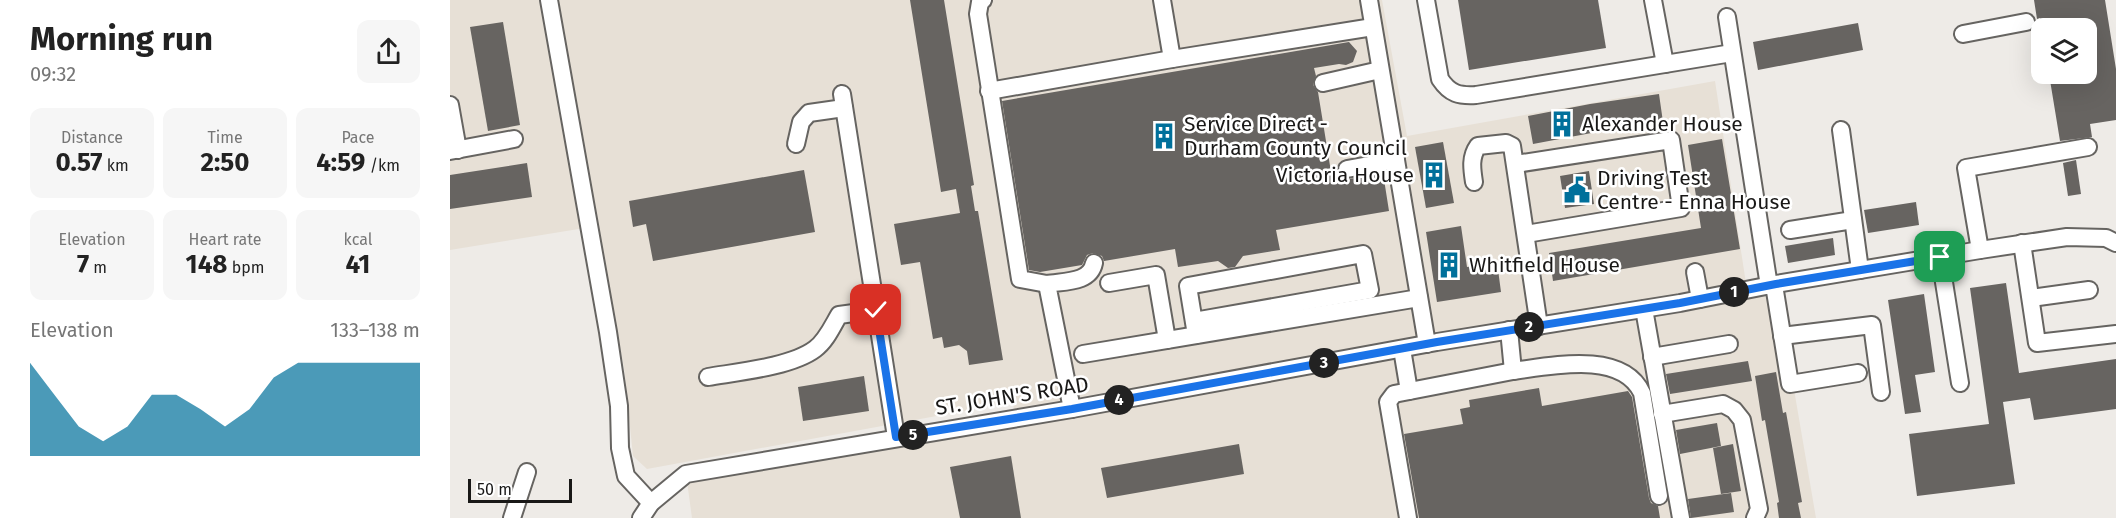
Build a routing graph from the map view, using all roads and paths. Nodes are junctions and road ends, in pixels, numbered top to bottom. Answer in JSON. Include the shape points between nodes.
{"nodes":[{"id":1,"x":549,"y":0,"type":"edge"},
{"id":2,"x":983,"y":0,"type":"edge"},
{"id":3,"x":1162,"y":0,"type":"edge"},
{"id":4,"x":1369,"y":0,"type":"edge"},
{"id":5,"x":1426,"y":0,"type":"edge"},
{"id":6,"x":1653,"y":0,"type":"edge"},
{"id":7,"x":1727,"y":17,"type":"dead end"},
{"id":8,"x":2026,"y":22,"type":"dead end"},
{"id":9,"x":1373,"y":27,"type":"junction"},
{"id":10,"x":1963,"y":34,"type":"dead end"},
{"id":11,"x":1732,"y":53,"type":"junction"},
{"id":12,"x":1172,"y":59,"type":"junction"},
{"id":13,"x":1665,"y":64,"type":"junction"},
{"id":14,"x":1380,"y":70,"type":"junction"},
{"id":15,"x":1323,"y":82,"type":"dead end"},
{"id":16,"x":989,"y":91,"type":"junction"},
{"id":17,"x":450,"y":105,"type":"edge"},
{"id":18,"x":1841,"y":130,"type":"dead end"},
{"id":19,"x":514,"y":139,"type":"dead end"},
{"id":20,"x":796,"y":144,"type":"dead end"},
{"id":21,"x":2088,"y":147,"type":"dead end"},
{"id":22,"x":454,"y":150,"type":"edge"},
{"id":23,"x":1396,"y":160,"type":"junction"},
{"id":24,"x":1516,"y":164,"type":"junction"},
{"id":25,"x":1347,"y":169,"type":"dead end"},
{"id":26,"x":1474,"y":182,"type":"dead end"},
{"id":27,"x":1853,"y":220,"type":"junction"},
{"id":28,"x":1790,"y":231,"type":"dead end"},
{"id":29,"x":1526,"y":234,"type":"junction"},
{"id":30,"x":2022,"y":243,"type":"junction"},
{"id":31,"x":2116,"y":243,"type":"edge"},
{"id":32,"x":1980,"y":250,"type":"junction"},
{"id":33,"x":1940,"y":257,"type":"junction"},
{"id":34,"x":1094,"y":263,"type":"dead end"},
{"id":35,"x":1860,"y":270,"type":"junction"},
{"id":36,"x":1695,"y":272,"type":"dead end"},
{"id":37,"x":1109,"y":283,"type":"dead end"},
{"id":38,"x":1047,"y":284,"type":"junction"},
{"id":39,"x":1772,"y":285,"type":"junction"},
{"id":40,"x":2089,"y":291,"type":"dead end"},
{"id":41,"x":1419,"y":298,"type":"junction"},
{"id":42,"x":2031,"y":298,"type":"junction"},
{"id":43,"x":1700,"y":299,"type":"junction"},
{"id":44,"x":1644,"y":309,"type":"junction"},
{"id":45,"x":876,"y":310,"type":"junction"},
{"id":46,"x":1539,"y":326,"type":"junction"},
{"id":47,"x":1195,"y":328,"type":"junction"},
{"id":48,"x":1509,"y":330,"type":"junction"},
{"id":49,"x":2116,"y":334,"type":"edge"},
{"id":50,"x":1782,"y":336,"type":"junction"},
{"id":51,"x":1167,"y":340,"type":"junction"},
{"id":52,"x":1427,"y":344,"type":"junction"},
{"id":53,"x":1729,"y":344,"type":"dead end"},
{"id":54,"x":1402,"y":349,"type":"junction"},
{"id":55,"x":1083,"y":354,"type":"dead end"},
{"id":56,"x":1652,"y":357,"type":"junction"},
{"id":57,"x":1513,"y":371,"type":"junction"},
{"id":58,"x":1858,"y":373,"type":"dead end"},
{"id":59,"x":708,"y":378,"type":"dead end"},
{"id":60,"x":1960,"y":383,"type":"dead end"},
{"id":61,"x":1409,"y":392,"type":"junction"},
{"id":62,"x":1881,"y":392,"type":"dead end"},
{"id":63,"x":1072,"y":409,"type":"junction"},
{"id":64,"x":1662,"y":414,"type":"junction"},
{"id":65,"x":896,"y":437,"type":"junction"},
{"id":66,"x":526,"y":472,"type":"dead end"},
{"id":67,"x":1659,"y":496,"type":"dead end"},
{"id":68,"x":651,"y":503,"type":"junction"},
{"id":69,"x":512,"y":518,"type":"edge"},
{"id":70,"x":640,"y":518,"type":"edge"},
{"id":71,"x":1408,"y":518,"type":"edge"},
{"id":72,"x":1681,"y":518,"type":"edge"},
{"id":73,"x":1755,"y":518,"type":"edge"}],
"edges":[{"from":1,"to":68,"type":"street","via":[[608,332],[619,406],[620,448],[626,476]]},
{"from":2,"to":16,"type":"street","via":[[978,14]]},
{"from":3,"to":12,"type":"street"},
{"from":4,"to":9,"type":"street"},
{"from":5,"to":13,"type":"street","via":[[1440,79],[1459,96]]},
{"from":6,"to":13,"type":"street"},
{"from":7,"to":11,"type":"street"},
{"from":8,"to":10,"type":"street"},
{"from":9,"to":12,"type":"street"},
{"from":9,"to":14,"type":"street"},
{"from":11,"to":13,"type":"street"},
{"from":11,"to":39,"type":"street"},
{"from":12,"to":16,"type":"street"},
{"from":14,"to":15,"type":"street"},
{"from":14,"to":23,"type":"street"},
{"from":16,"to":38,"type":"street","via":[[1020,279]]},
{"from":17,"to":22,"type":"street"},
{"from":18,"to":27,"type":"street"},
{"from":19,"to":22,"type":"street"},
{"from":20,"to":45,"type":"street","via":[[801,122],[809,113],[843,101]]},
{"from":21,"to":32,"type":"street","via":[[1966,168]]},
{"from":23,"to":25,"type":"street"},
{"from":23,"to":41,"type":"street"},
{"from":24,"to":26,"type":"street","via":[[1512,146],[1506,143],[1478,146],[1472,165]]},
{"from":24,"to":29,"type":"street"},
{"from":24,"to":29,"type":"street","via":[[1671,140],[1681,208]]},
{"from":27,"to":28,"type":"street"},
{"from":27,"to":35,"type":"street"},
{"from":29,"to":46,"type":"street"},
{"from":30,"to":31,"type":"street","name":"ST. JOHN'S ROAD","via":[[2067,237],[2106,238]]},
{"from":30,"to":32,"type":"street","name":"ST. JOHN'S ROAD"},
{"from":30,"to":42,"type":"street"},
{"from":32,"to":33,"type":"street","name":"ST. JOHN'S ROAD"},
{"from":33,"to":35,"type":"street","name":"ST. JOHN'S ROAD"},
{"from":33,"to":60,"type":"street"},
{"from":34,"to":38,"type":"street","via":[[1086,278]]},
{"from":35,"to":39,"type":"street","name":"ST. JOHN'S ROAD"},
{"from":36,"to":43,"type":"street"},
{"from":37,"to":51,"type":"street","via":[[1156,275]]},
{"from":38,"to":63,"type":"street"},
{"from":39,"to":43,"type":"street","name":"ST. JOHN'S ROAD"},
{"from":39,"to":50,"type":"street"},
{"from":40,"to":42,"type":"street"},
{"from":41,"to":47,"type":"street"},
{"from":41,"to":52,"type":"street"},
{"from":42,"to":49,"type":"street","via":[[2037,343]]},
{"from":43,"to":44,"type":"street","name":"ST. JOHN'S ROAD"},
{"from":44,"to":46,"type":"street","name":"ST. JOHN'S ROAD"},
{"from":44,"to":56,"type":"street"},
{"from":45,"to":59,"type":"street","via":[[839,315],[816,348],[801,357]]},
{"from":45,"to":65,"type":"street"},
{"from":46,"to":48,"type":"street","name":"ST. JOHN'S ROAD"},
{"from":47,"to":47,"type":"street","via":[[1188,286],[1363,254],[1370,290]]},
{"from":47,"to":51,"type":"street"},
{"from":48,"to":52,"type":"street","name":"ST. JOHN'S ROAD"},
{"from":48,"to":57,"type":"street"},
{"from":50,"to":58,"type":"street","via":[[1790,384]]},
{"from":50,"to":62,"type":"street","via":[[1872,325]]},
{"from":51,"to":55,"type":"street"},
{"from":52,"to":54,"type":"street","name":"ST. JOHN'S ROAD"},
{"from":53,"to":56,"type":"street"},
{"from":54,"to":61,"type":"street"},
{"from":54,"to":63,"type":"street","name":"ST. JOHN'S ROAD"},
{"from":56,"to":64,"type":"street"},
{"from":57,"to":61,"type":"street"},
{"from":57,"to":67,"type":"street","via":[[1590,363],[1606,365],[1638,384]]},
{"from":61,"to":71,"type":"street","via":[[1394,394],[1388,402]]},
{"from":63,"to":65,"type":"street","name":"ST. JOHN'S ROAD"},
{"from":64,"to":72,"type":"street"},
{"from":64,"to":73,"type":"street","via":[[1723,404],[1734,410],[1742,420],[1759,510]]},
{"from":65,"to":68,"type":"street","name":"ST. JOHN'S ROAD","via":[[686,474]]},
{"from":66,"to":69,"type":"street"},
{"from":68,"to":70,"type":"street","name":"ST. JOHN'S ROAD"}]}
